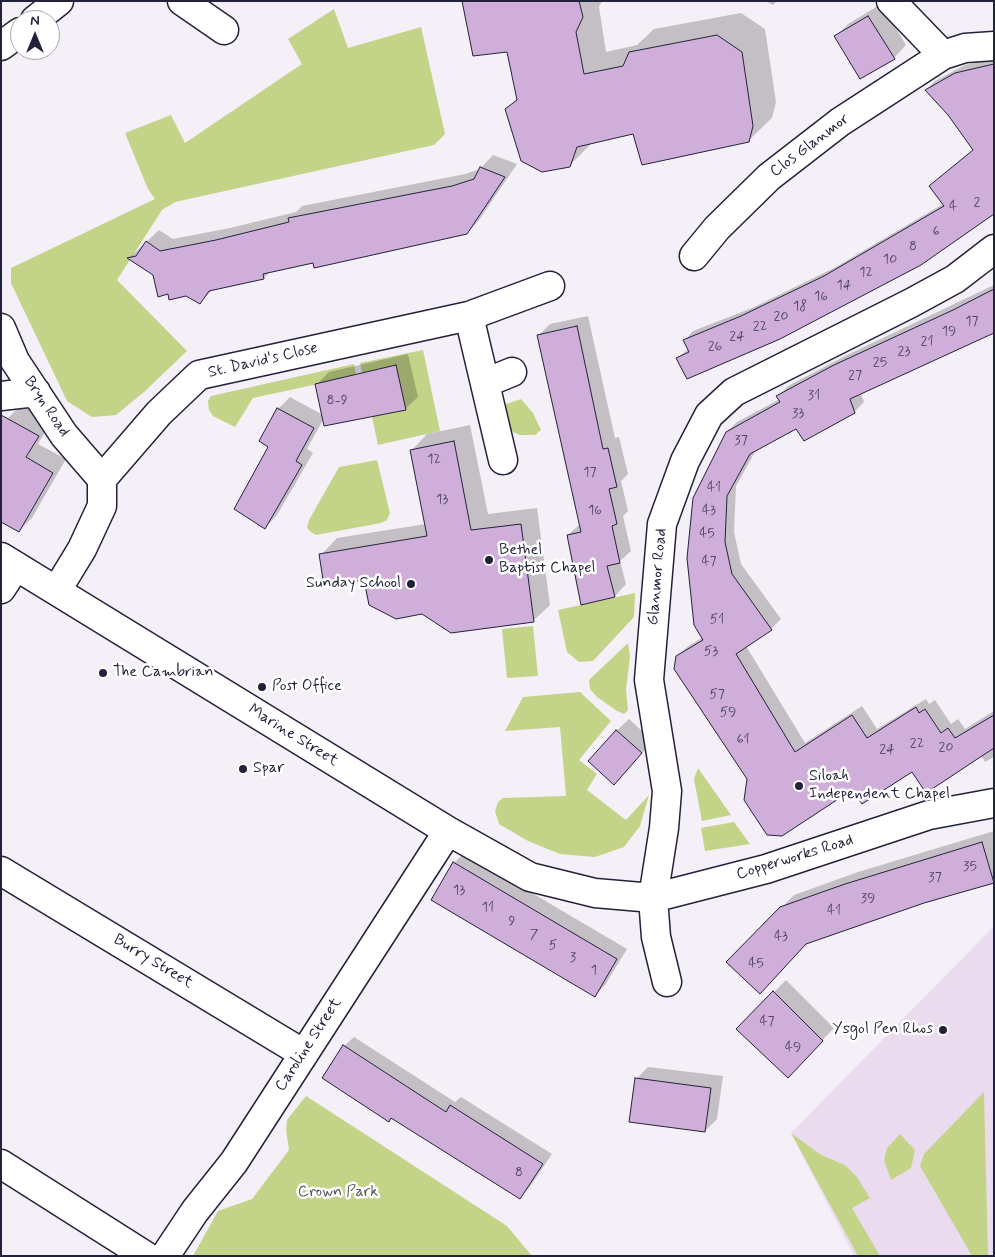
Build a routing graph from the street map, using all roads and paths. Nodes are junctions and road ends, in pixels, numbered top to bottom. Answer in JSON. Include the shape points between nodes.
{"nodes":[{"id":1,"x":59,"y":1,"type":"edge"},
{"id":2,"x":182,"y":1,"type":"edge"},
{"id":3,"x":891,"y":1,"type":"edge"},
{"id":4,"x":48,"y":10,"type":"edge"},
{"id":5,"x":224,"y":30,"type":"dead end"},
{"id":6,"x":994,"y":46,"type":"edge"},
{"id":7,"x":943,"y":55,"type":"junction"},
{"id":8,"x":994,"y":249,"type":"edge"},
{"id":9,"x":694,"y":256,"type":"dead end"},
{"id":10,"x":550,"y":286,"type":"dead end"},
{"id":11,"x":468,"y":316,"type":"junction"},
{"id":12,"x":1,"y":328,"type":"edge"},
{"id":13,"x":512,"y":372,"type":"dead end"},
{"id":14,"x":485,"y":383,"type":"junction"},
{"id":15,"x":36,"y":392,"type":"junction"},
{"id":16,"x":1,"y":396,"type":"edge"},
{"id":17,"x":503,"y":460,"type":"dead end"},
{"id":18,"x":102,"y":479,"type":"junction"},
{"id":19,"x":8,"y":562,"type":"edge"},
{"id":20,"x":1,"y":589,"type":"edge"},
{"id":21,"x":57,"y":590,"type":"junction"},
{"id":22,"x":994,"y":803,"type":"edge"},
{"id":23,"x":448,"y":831,"type":"junction"},
{"id":24,"x":1,"y":871,"type":"edge"},
{"id":25,"x":595,"y":893,"type":"joint"},
{"id":26,"x":653,"y":898,"type":"junction"},
{"id":27,"x":667,"y":982,"type":"dead end"},
{"id":28,"x":304,"y":1054,"type":"junction"},
{"id":29,"x":1,"y":1164,"type":"edge"},
{"id":30,"x":146,"y":1256,"type":"edge"},
{"id":31,"x":165,"y":1256,"type":"edge"}],
"edges":[{"from":1,"to":4,"type":"street"},
{"from":2,"to":5,"type":"street"},
{"from":3,"to":7,"type":"street"},
{"from":6,"to":7,"type":"street","name":"Clos Glanmor","via":[[966,48]]},
{"from":7,"to":9,"type":"street","name":"Clos Glanmor","via":[[840,122],[769,177],[717,228]]},
{"from":8,"to":26,"type":"street","name":"Glanmor Road","via":[[937,289],[734,392],[709,415],[685,461],[662,524],[649,680],[667,790]]},
{"from":10,"to":11,"type":"street","name":"St. David's Close"},
{"from":11,"to":14,"type":"street"},
{"from":11,"to":18,"type":"street","name":"St. David's Close","via":[[199,375],[159,413]]},
{"from":12,"to":15,"type":"street","name":"Bryn Road","via":[[15,361]]},
{"from":13,"to":14,"type":"street"},
{"from":14,"to":17,"type":"street"},
{"from":15,"to":16,"type":"street"},
{"from":15,"to":18,"type":"street","name":"Bryn Road","via":[[64,435]]},
{"from":18,"to":21,"type":"street","via":[[102,506],[82,549]]},
{"from":19,"to":20,"type":"street"},
{"from":19,"to":21,"type":"street","name":"Marine Street"},
{"from":21,"to":23,"type":"street","name":"Marine Street"},
{"from":22,"to":26,"type":"street","name":"Copperworks Road","via":[[929,815],[766,870]]},
{"from":23,"to":25,"type":"street","name":"Marine Street","via":[[530,878]]},
{"from":23,"to":28,"type":"street","name":"Caroline Street"},
{"from":24,"to":28,"type":"street","name":"Burry Street"},
{"from":25,"to":26,"type":"street","name":"Copperworks Road"},
{"from":26,"to":27,"type":"street","name":"Glanmor Road","via":[[656,937]]},
{"from":28,"to":31,"type":"street","name":"Caroline Street","via":[[234,1162]]},
{"from":29,"to":30,"type":"street"}]}
